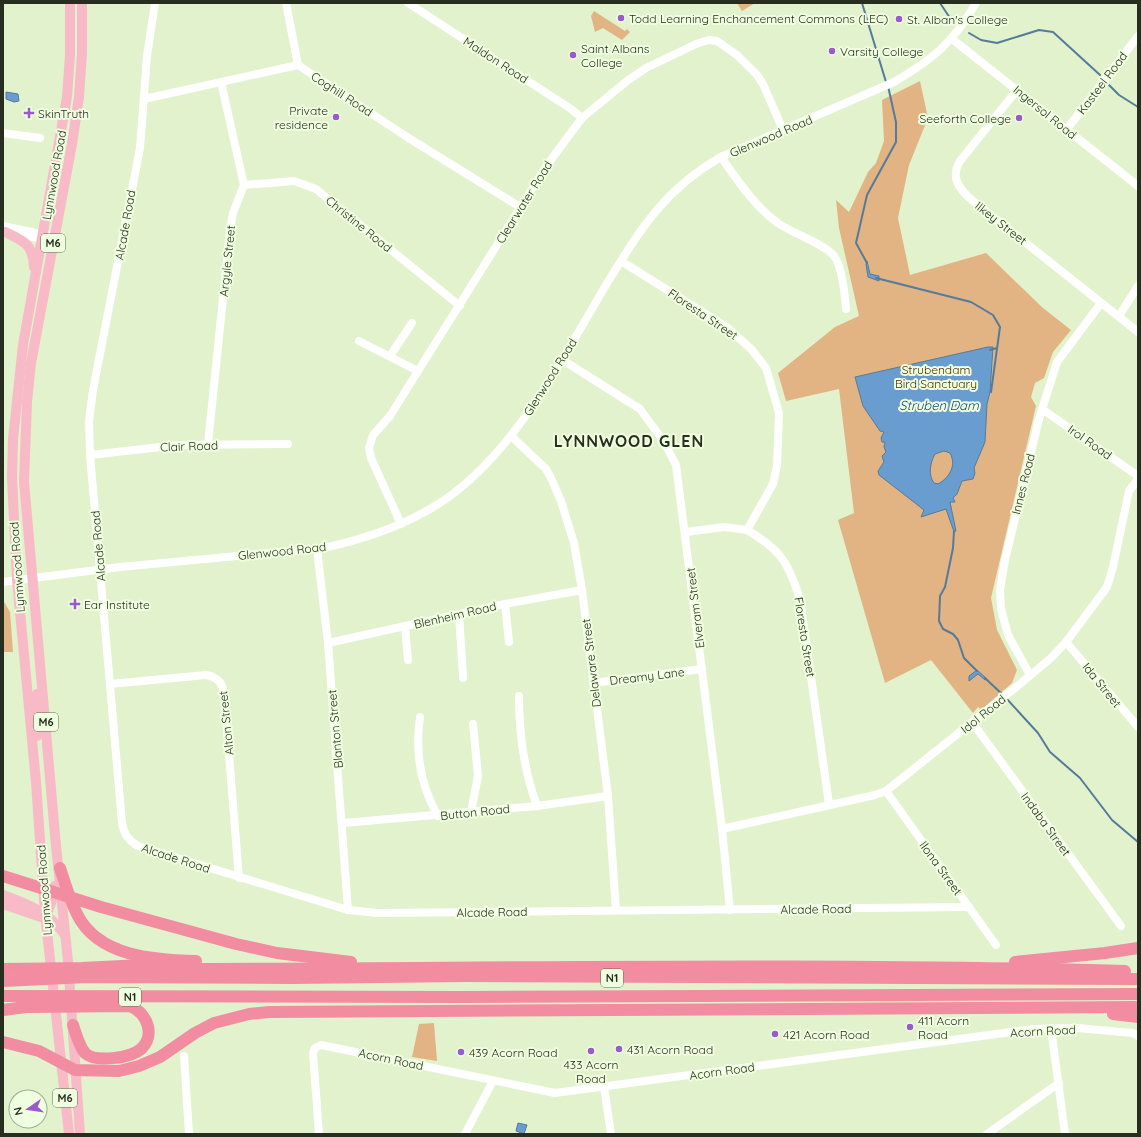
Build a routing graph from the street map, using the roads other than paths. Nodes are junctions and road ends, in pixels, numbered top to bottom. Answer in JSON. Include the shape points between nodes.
{"nodes":[{"id":1,"x":70,"y":3,"type":"edge"},
{"id":2,"x":82,"y":3,"type":"edge"},
{"id":3,"x":155,"y":3,"type":"edge"},
{"id":4,"x":286,"y":3,"type":"edge"},
{"id":5,"x":408,"y":3,"type":"edge"},
{"id":6,"x":976,"y":3,"type":"edge"},
{"id":7,"x":1138,"y":36,"type":"edge"},
{"id":8,"x":952,"y":39,"type":"junction"},
{"id":9,"x":298,"y":64,"type":"junction"},
{"id":10,"x":221,"y":82,"type":"junction"},
{"id":11,"x":1017,"y":90,"type":"junction"},
{"id":12,"x":144,"y":99,"type":"junction"},
{"id":13,"x":582,"y":118,"type":"junction"},
{"id":14,"x":1067,"y":129,"type":"junction"},
{"id":15,"x":783,"y":130,"type":"junction"},
{"id":16,"x":3,"y":133,"type":"edge"},
{"id":17,"x":40,"y":138,"type":"dead end"},
{"id":18,"x":721,"y":157,"type":"junction"},
{"id":19,"x":244,"y":185,"type":"junction"},
{"id":20,"x":1138,"y":186,"type":"edge"},
{"id":21,"x":520,"y":207,"type":"junction"},
{"id":22,"x":4,"y":230,"type":"edge"},
{"id":23,"x":43,"y":236,"type":"junction"},
{"id":24,"x":54,"y":239,"type":"junction"},
{"id":25,"x":621,"y":261,"type":"junction"},
{"id":26,"x":34,"y":281,"type":"junction"},
{"id":27,"x":1138,"y":286,"type":"edge"},
{"id":28,"x":1101,"y":303,"type":"junction"},
{"id":29,"x":460,"y":306,"type":"junction"},
{"id":30,"x":846,"y":309,"type":"dead end"},
{"id":31,"x":1119,"y":316,"type":"junction"},
{"id":32,"x":412,"y":323,"type":"dead end"},
{"id":33,"x":1138,"y":332,"type":"edge"},
{"id":34,"x":359,"y":341,"type":"dead end"},
{"id":35,"x":390,"y":356,"type":"junction"},
{"id":36,"x":561,"y":359,"type":"junction"},
{"id":37,"x":418,"y":371,"type":"junction"},
{"id":38,"x":1042,"y":408,"type":"junction"},
{"id":39,"x":511,"y":436,"type":"junction"},
{"id":40,"x":208,"y":444,"type":"junction"},
{"id":41,"x":288,"y":444,"type":"dead end"},
{"id":42,"x":90,"y":455,"type":"junction"},
{"id":43,"x":1138,"y":478,"type":"edge"},
{"id":44,"x":401,"y":524,"type":"junction"},
{"id":45,"x":747,"y":530,"type":"junction"},
{"id":46,"x":686,"y":532,"type":"junction"},
{"id":47,"x":317,"y":549,"type":"junction"},
{"id":48,"x":100,"y":569,"type":"junction"},
{"id":49,"x":33,"y":578,"type":"junction"},
{"id":50,"x":17,"y":580,"type":"junction"},
{"id":51,"x":3,"y":582,"type":"edge"},
{"id":52,"x":582,"y":590,"type":"junction"},
{"id":53,"x":505,"y":604,"type":"junction"},
{"id":54,"x":459,"y":614,"type":"junction"},
{"id":55,"x":405,"y":627,"type":"junction"},
{"id":56,"x":509,"y":642,"type":"dead end"},
{"id":57,"x":1066,"y":642,"type":"junction"},
{"id":58,"x":328,"y":643,"type":"junction"},
{"id":59,"x":408,"y":660,"type":"dead end"},
{"id":60,"x":702,"y":669,"type":"junction"},
{"id":61,"x":1030,"y":675,"type":"junction"},
{"id":62,"x":463,"y":678,"type":"dead end"},
{"id":63,"x":593,"y":683,"type":"junction"},
{"id":64,"x":110,"y":684,"type":"junction"},
{"id":65,"x":520,"y":696,"type":"dead end"},
{"id":66,"x":420,"y":716,"type":"dead end"},
{"id":67,"x":972,"y":722,"type":"junction"},
{"id":68,"x":473,"y":724,"type":"dead end"},
{"id":69,"x":1138,"y":727,"type":"edge"},
{"id":70,"x":36,"y":782,"type":"junction"},
{"id":71,"x":886,"y":791,"type":"junction"},
{"id":72,"x":608,"y":796,"type":"junction"},
{"id":73,"x":829,"y":804,"type":"junction"},
{"id":74,"x":537,"y":806,"type":"junction"},
{"id":75,"x":471,"y":812,"type":"junction"},
{"id":76,"x":438,"y":816,"type":"junction"},
{"id":77,"x":343,"y":823,"type":"junction"},
{"id":78,"x":722,"y":829,"type":"junction"},
{"id":79,"x":59,"y":867,"type":"junction"},
{"id":80,"x":3,"y":876,"type":"edge"},
{"id":81,"x":239,"y":878,"type":"junction"},
{"id":82,"x":3,"y":895,"type":"edge"},
{"id":83,"x":3,"y":904,"type":"edge"},
{"id":84,"x":969,"y":907,"type":"junction"},
{"id":85,"x":348,"y":910,"type":"junction"},
{"id":86,"x":616,"y":910,"type":"junction"},
{"id":87,"x":730,"y":910,"type":"junction"},
{"id":88,"x":46,"y":911,"type":"junction"},
{"id":89,"x":1121,"y":926,"type":"dead end"},
{"id":90,"x":66,"y":937,"type":"junction"},
{"id":91,"x":996,"y":945,"type":"dead end"},
{"id":92,"x":1138,"y":948,"type":"edge"},
{"id":93,"x":180,"y":961,"type":"junction"},
{"id":94,"x":466,"y":966,"type":"junction"},
{"id":95,"x":952,"y":967,"type":"junction"},
{"id":96,"x":3,"y":968,"type":"edge"},
{"id":97,"x":355,"y":968,"type":"junction"},
{"id":98,"x":1138,"y":972,"type":"edge"},
{"id":99,"x":87,"y":977,"type":"junction"},
{"id":100,"x":1138,"y":979,"type":"edge"},
{"id":101,"x":3,"y":981,"type":"edge"},
{"id":102,"x":1138,"y":994,"type":"edge"},
{"id":103,"x":3,"y":996,"type":"edge"},
{"id":104,"x":172,"y":997,"type":"junction"},
{"id":105,"x":3,"y":1010,"type":"edge"},
{"id":106,"x":1136,"y":1010,"type":"edge"},
{"id":107,"x":377,"y":1012,"type":"junction"},
{"id":108,"x":72,"y":1022,"type":"junction"},
{"id":109,"x":1051,"y":1028,"type":"junction"},
{"id":110,"x":1138,"y":1036,"type":"edge"},
{"id":111,"x":3,"y":1042,"type":"edge"},
{"id":112,"x":184,"y":1056,"type":"dead end"},
{"id":113,"x":61,"y":1064,"type":"junction"},
{"id":114,"x":75,"y":1070,"type":"junction"},
{"id":115,"x":493,"y":1081,"type":"junction"},
{"id":116,"x":1059,"y":1083,"type":"junction"},
{"id":117,"x":604,"y":1088,"type":"junction"},
{"id":118,"x":69,"y":1134,"type":"edge"},
{"id":119,"x":80,"y":1134,"type":"edge"},
{"id":120,"x":189,"y":1134,"type":"edge"},
{"id":121,"x":319,"y":1134,"type":"edge"},
{"id":122,"x":465,"y":1134,"type":"edge"},
{"id":123,"x":611,"y":1134,"type":"edge"},
{"id":124,"x":987,"y":1134,"type":"edge"},
{"id":125,"x":1065,"y":1134,"type":"edge"}],
"edges":[{"from":1,"to":23,"type":"main road","name":"Lynnwood Road","number":"M6","via":[[67,97]]},
{"from":2,"to":24,"type":"main road","name":"Lynnwood Road","number":"M6","via":[[79,97]]},
{"from":3,"to":12,"type":"street","name":"Alcade Road"},
{"from":4,"to":9,"type":"street"},
{"from":5,"to":13,"type":"street","name":"Maldon Road"},
{"from":6,"to":8,"type":"street","name":"Glenwood Road"},
{"from":7,"to":14,"type":"street","name":"Kasteel Road"},
{"from":8,"to":11,"type":"street","name":"Ingersol Road"},
{"from":8,"to":15,"type":"street","name":"Glenwood Road","via":[[932,58],[894,82]]},
{"from":9,"to":10,"type":"street","name":"Coghill Road"},
{"from":9,"to":21,"type":"street","name":"Coghill Road","via":[[407,137]]},
{"from":10,"to":12,"type":"street","name":"Coghill Road"},
{"from":10,"to":19,"type":"street"},
{"from":11,"to":14,"type":"street","name":"Ingersol Road"},
{"from":11,"to":28,"type":"street","name":"Ilkey Street","via":[[960,161],[956,172],[957,185],[973,201]]},
{"from":12,"to":42,"type":"street","name":"Alcade Road","via":[[140,148],[93,390],[89,421]]},
{"from":13,"to":15,"type":"street","name":"Clearwater Road","via":[[646,68],[696,44],[711,40],[726,46],[754,71],[763,84]]},
{"from":13,"to":21,"type":"street","name":"Clearwater Road","via":[[547,164]]},
{"from":14,"to":20,"type":"street","name":"Ingersol Road"},
{"from":15,"to":18,"type":"street","name":"Glenwood Road"},
{"from":16,"to":17,"type":"street"},
{"from":18,"to":25,"type":"street","name":"Glenwood Road","via":[[688,179],[661,204],[642,227]]},
{"from":18,"to":30,"type":"street","via":[[756,204],[773,219],[833,254],[838,266]]},
{"from":19,"to":29,"type":"street","name":"Christine Road","via":[[294,181],[316,189]]},
{"from":19,"to":40,"type":"street","name":"Argyle Street","via":[[233,213],[230,230]]},
{"from":21,"to":29,"type":"street","name":"Clearwater Road"},
{"from":22,"to":23,"type":"street"},
{"from":22,"to":26,"type":"main road","via":[[23,240],[30,247],[34,261]]},
{"from":23,"to":24,"type":"street"},
{"from":23,"to":26,"type":"main road","name":"Lynnwood Road","number":"M6"},
{"from":24,"to":49,"type":"main road","name":"Lynnwood Road","number":"M6","via":[[31,363],[27,402],[24,482]]},
{"from":25,"to":36,"type":"street","name":"Glenwood Road"},
{"from":25,"to":45,"type":"street","name":"Floresta Street","via":[[728,328],[752,350],[766,368],[779,413],[777,466],[772,484]]},
{"from":26,"to":50,"type":"main road","name":"Lynnwood Road","number":"M6","via":[[23,345],[13,439],[12,477]]},
{"from":27,"to":31,"type":"street"},
{"from":28,"to":31,"type":"street","name":"Ilkey Street"},
{"from":28,"to":38,"type":"street","name":"Innes Road","via":[[1059,358]]},
{"from":29,"to":37,"type":"street","name":"Clearwater Road"},
{"from":31,"to":33,"type":"street","name":"Ilkey Street"},
{"from":32,"to":35,"type":"street"},
{"from":34,"to":35,"type":"street"},
{"from":35,"to":37,"type":"street"},
{"from":36,"to":39,"type":"street","name":"Glenwood Road"},
{"from":36,"to":46,"type":"street","name":"Elveram Street","via":[[634,404],[647,417],[676,465]]},
{"from":37,"to":44,"type":"street","name":"Clearwater Road","via":[[390,416],[373,435],[368,448]]},
{"from":38,"to":43,"type":"street","name":"Irol Road"},
{"from":38,"to":61,"type":"street","name":"Innes Road","via":[[1006,553],[1000,590],[1005,626]]},
{"from":39,"to":44,"type":"street","name":"Glenwood Road","via":[[462,486],[431,508]]},
{"from":39,"to":52,"type":"street","name":"Delaware Street","via":[[546,469],[551,478],[570,528]]},
{"from":40,"to":41,"type":"street","name":"Clair Road"},
{"from":40,"to":42,"type":"street","name":"Clair Road"},
{"from":42,"to":48,"type":"street","name":"Alcade Road"},
{"from":43,"to":57,"type":"street","name":"Idol Road","via":[[1129,490],[1107,587]]},
{"from":44,"to":47,"type":"street","name":"Glenwood Road","via":[[351,542]]},
{"from":45,"to":46,"type":"street","via":[[724,527]]},
{"from":45,"to":73,"type":"street","name":"Floresta Street","via":[[781,555],[788,566],[800,599]]},
{"from":46,"to":60,"type":"street","name":"Elveram Street"},
{"from":47,"to":48,"type":"street","name":"Glenwood Road"},
{"from":47,"to":58,"type":"street","name":"Blanton Street"},
{"from":48,"to":49,"type":"street","name":"Glenwood Road"},
{"from":48,"to":64,"type":"street","name":"Alcade Road"},
{"from":49,"to":50,"type":"street","name":"Glenwood Road"},
{"from":49,"to":70,"type":"main road","via":[[30,588],[38,712]]},
{"from":49,"to":79,"type":"main road","name":"Lynnwood Road","number":"M6"},
{"from":50,"to":51,"type":"street","name":"Glenwood Road"},
{"from":50,"to":70,"type":"main road","name":"Lynnwood Road","number":"M6"},
{"from":52,"to":53,"type":"street","name":"Blenheim Road"},
{"from":52,"to":63,"type":"street","name":"Delaware Street"},
{"from":53,"to":54,"type":"street","name":"Blenheim Road"},
{"from":53,"to":56,"type":"street"},
{"from":54,"to":55,"type":"street","name":"Blenheim Road"},
{"from":54,"to":62,"type":"street"},
{"from":55,"to":58,"type":"street","name":"Blenheim Road"},
{"from":55,"to":59,"type":"street"},
{"from":57,"to":61,"type":"street","name":"Idol Road"},
{"from":57,"to":69,"type":"street","name":"Ida Street"},
{"from":58,"to":77,"type":"street","name":"Blanton Street"},
{"from":60,"to":63,"type":"street","name":"Dreamy Lane"},
{"from":60,"to":78,"type":"street","name":"Elveram Street"},
{"from":61,"to":67,"type":"street","name":"Idol Road"},
{"from":63,"to":72,"type":"street","name":"Delaware Street"},
{"from":64,"to":81,"type":"street","name":"Alcade Road","via":[[125,835],[138,846]]},
{"from":64,"to":81,"type":"street","name":"Alton Street","via":[[206,675],[216,678],[221,683],[224,693]]},
{"from":65,"to":74,"type":"street","via":[[522,744]]},
{"from":66,"to":76,"type":"street","via":[[419,767],[428,796]]},
{"from":67,"to":71,"type":"street","name":"Idol Road"},
{"from":67,"to":89,"type":"street","name":"Indaba Street"},
{"from":68,"to":75,"type":"street","via":[[478,776]]},
{"from":70,"to":88,"type":"main road","name":"Lynnwood Road","number":"M6"},
{"from":71,"to":73,"type":"street","name":"Idol Road"},
{"from":71,"to":84,"type":"street","name":"Ilona Street"},
{"from":72,"to":74,"type":"street","name":"Button Road"},
{"from":72,"to":86,"type":"street","name":"Delaware Street"},
{"from":73,"to":78,"type":"street","name":"Idol Road"},
{"from":74,"to":75,"type":"street","name":"Button Road"},
{"from":75,"to":76,"type":"street","name":"Button Road"},
{"from":76,"to":77,"type":"street","name":"Button Road"},
{"from":77,"to":85,"type":"street","name":"Blanton Street"},
{"from":78,"to":87,"type":"street","name":"Elveram Street"},
{"from":79,"to":88,"type":"main road","via":[[54,894]]},
{"from":79,"to":90,"type":"main road","name":"Lynnwood Road","number":"M6"},
{"from":79,"to":93,"type":"highway","via":[[77,915],[102,942],[130,954]]},
{"from":80,"to":94,"type":"highway","via":[[101,907],[277,954],[359,962]]},
{"from":81,"to":85,"type":"street","name":"Alcade Road"},
{"from":82,"to":88,"type":"main road"},
{"from":83,"to":88,"type":"main road"},
{"from":84,"to":87,"type":"street","name":"Alcade Road"},
{"from":84,"to":91,"type":"street","name":"Ilona Street"},
{"from":85,"to":86,"type":"street","name":"Alcade Road","via":[[378,913]]},
{"from":86,"to":87,"type":"street","name":"Alcade Road"},
{"from":88,"to":90,"type":"main road"},
{"from":88,"to":113,"type":"main road","name":"Lynnwood Road","number":"M6"},
{"from":90,"to":108,"type":"main road","name":"Lynnwood Road","number":"M6"},
{"from":92,"to":95,"type":"highway"},
{"from":93,"to":96,"type":"highway","via":[[82,968]]},
{"from":93,"to":97,"type":"highway"},
{"from":94,"to":95,"type":"highway"},
{"from":94,"to":97,"type":"highway"},
{"from":95,"to":98,"type":"highway"},
{"from":97,"to":99,"type":"highway","via":[[149,969]]},
{"from":99,"to":100,"type":"highway","number":"N1"},
{"from":99,"to":101,"type":"highway","number":"N1"},
{"from":102,"to":104,"type":"highway","number":"N1"},
{"from":103,"to":104,"type":"highway","number":"N1"},
{"from":104,"to":107,"type":"highway"},
{"from":105,"to":108,"type":"highway","via":[[26,1007],[130,1006],[141,1012],[146,1019],[149,1033],[138,1051],[116,1057],[91,1057],[86,1053]]},
{"from":106,"to":107,"type":"highway","via":[[1032,1008]]},
{"from":107,"to":114,"type":"highway","via":[[249,1014],[225,1019],[203,1028],[160,1057],[140,1066],[119,1071]]},
{"from":108,"to":114,"type":"main road","name":"Lynnwood Road","number":"M6"},
{"from":109,"to":110,"type":"street","name":"Acorn Road","via":[[1125,1032]]},
{"from":109,"to":116,"type":"street"},
{"from":109,"to":117,"type":"street","name":"Acorn Road"},
{"from":111,"to":113,"type":"highway","via":[[39,1051]]},
{"from":112,"to":120,"type":"street"},
{"from":113,"to":114,"type":"highway"},
{"from":113,"to":118,"type":"main road","name":"Lynnwood Road","number":"M6"},
{"from":114,"to":119,"type":"main road","name":"Lynnwood Road","number":"M6"},
{"from":115,"to":117,"type":"street","name":"Acorn Road","via":[[555,1093]]},
{"from":115,"to":121,"type":"street","name":"Acorn Road","via":[[325,1045],[317,1047],[313,1054]]},
{"from":115,"to":122,"type":"street"},
{"from":116,"to":124,"type":"street"},
{"from":116,"to":125,"type":"street"},
{"from":117,"to":123,"type":"street"}]}
